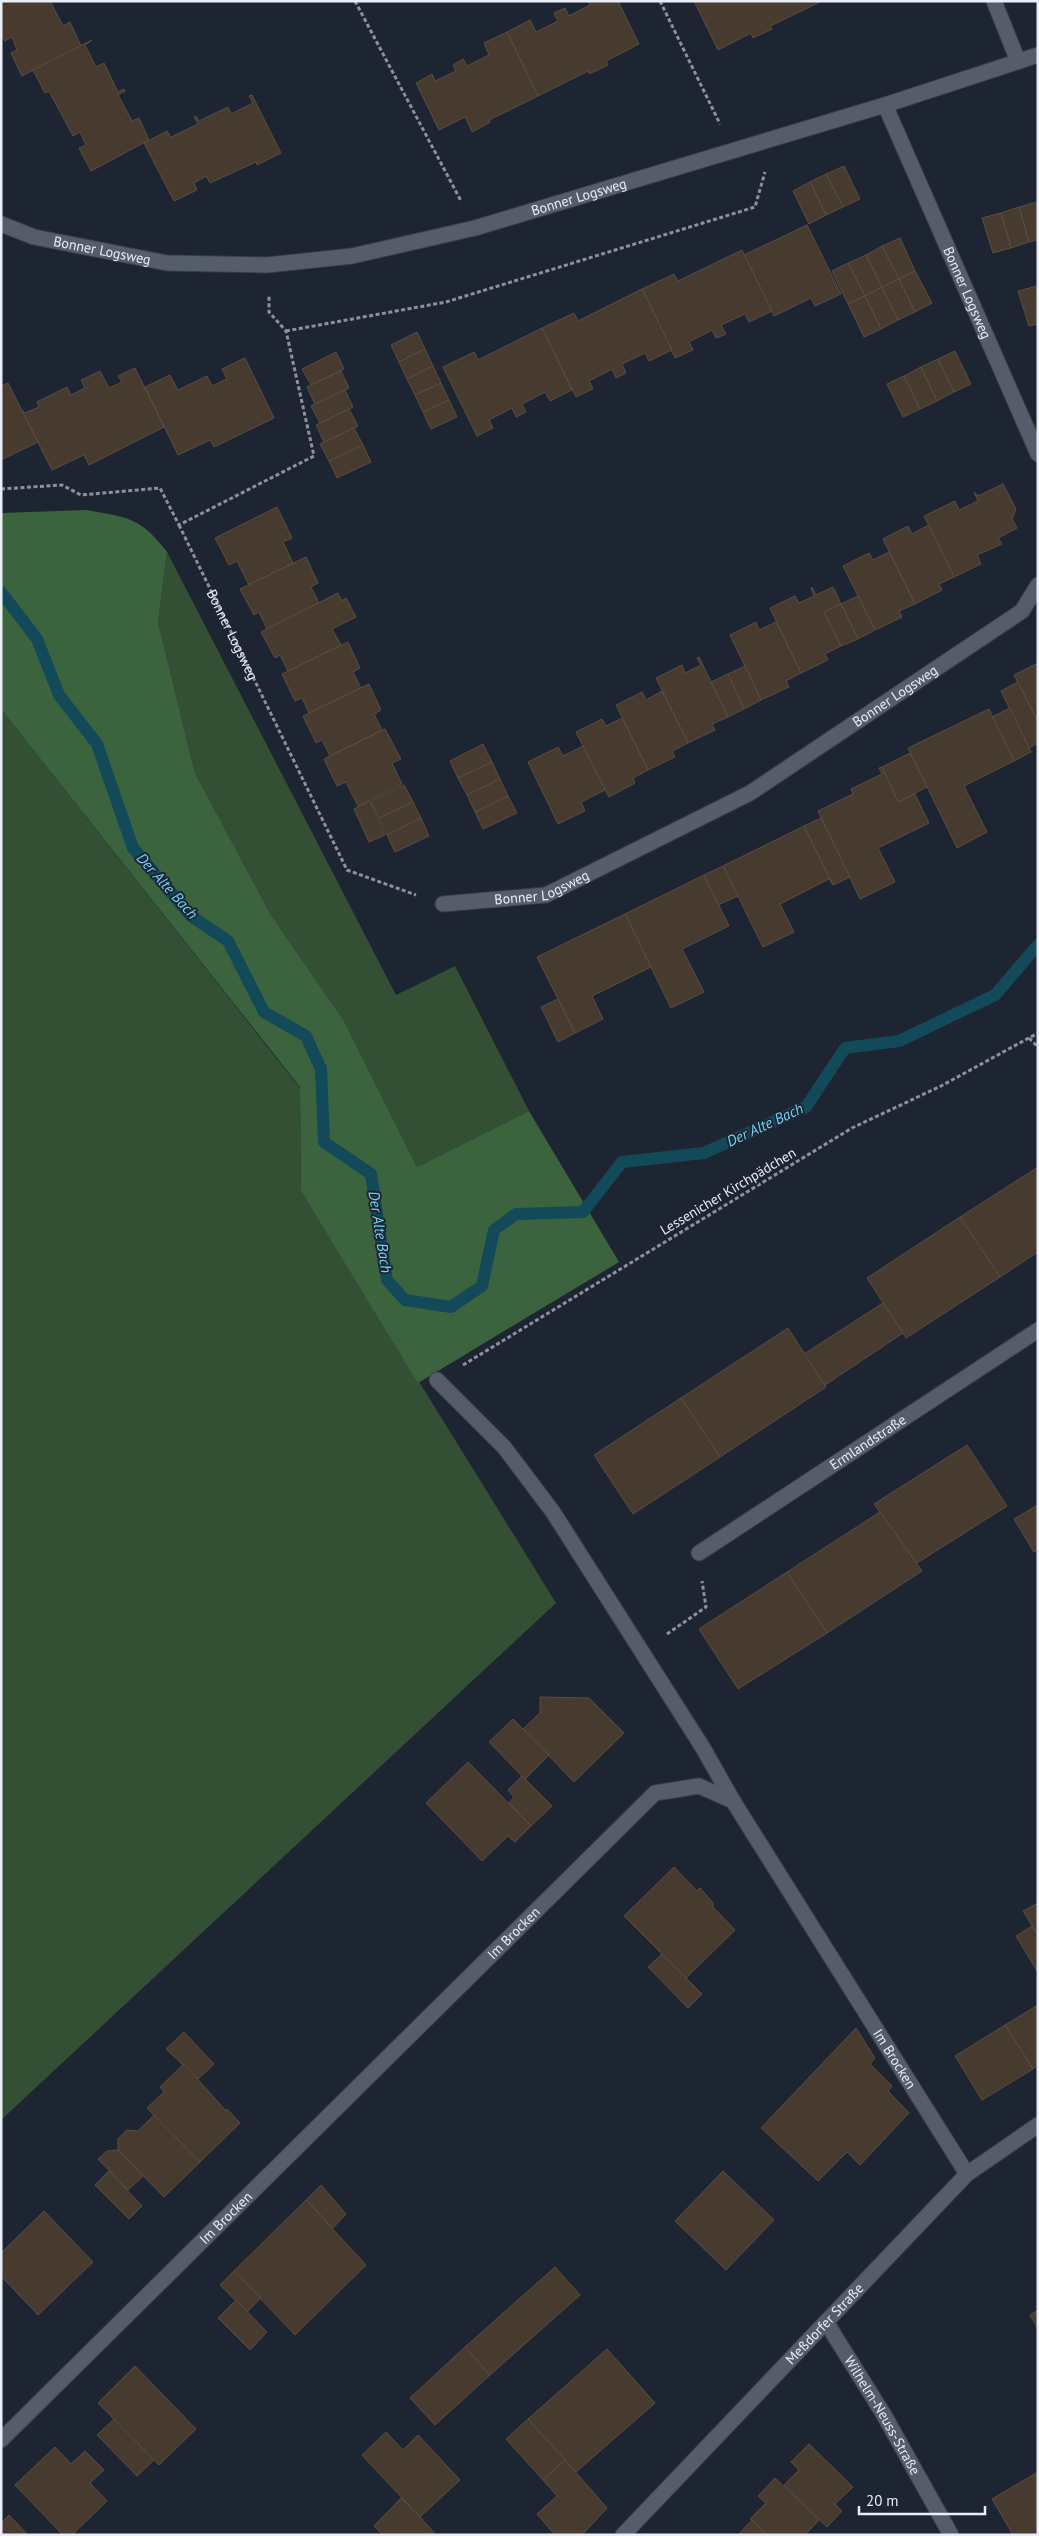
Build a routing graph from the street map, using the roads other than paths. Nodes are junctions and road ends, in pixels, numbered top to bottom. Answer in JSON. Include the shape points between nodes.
{"nodes":[{"id":1,"x":994,"y":1,"type":"edge"},
{"id":2,"x":1038,"y":55,"type":"edge"},
{"id":3,"x":1018,"y":61,"type":"junction"},
{"id":4,"x":885,"y":105,"type":"junction"},
{"id":5,"x":1,"y":224,"type":"edge"},
{"id":6,"x":1038,"y":454,"type":"edge"},
{"id":7,"x":1038,"y":585,"type":"edge"},
{"id":8,"x":442,"y":904,"type":"road end"},
{"id":9,"x":1038,"y":1330,"type":"edge"},
{"id":10,"x":437,"y":1380,"type":"road end"},
{"id":11,"x":699,"y":1553,"type":"road end"},
{"id":12,"x":733,"y":1802,"type":"junction"},
{"id":13,"x":1038,"y":2125,"type":"edge"},
{"id":14,"x":967,"y":2174,"type":"junction"},
{"id":15,"x":826,"y":2322,"type":"junction"},
{"id":16,"x":1,"y":2440,"type":"edge"},
{"id":17,"x":622,"y":2535,"type":"edge"},
{"id":18,"x":951,"y":2535,"type":"edge"}],
"edges":[{"from":1,"to":3,"type":"street"},
{"from":2,"to":3,"type":"street","name":"Bonner Logsweg"},
{"from":3,"to":4,"type":"street","name":"Bonner Logsweg"},
{"from":4,"to":5,"type":"street","name":"Bonner Logsweg","via":[[475,228],[352,256],[267,265],[167,263],[34,237]]},
{"from":4,"to":6,"type":"street","name":"Bonner Logsweg"},
{"from":7,"to":8,"type":"street","name":"Bonner Logsweg","via":[[1022,611],[750,793],[546,895]]},
{"from":9,"to":11,"type":"street","name":"Ermlandstraße"},
{"from":10,"to":12,"type":"street","via":[[504,1447],[553,1512],[703,1748]]},
{"from":12,"to":14,"type":"street","name":"Im Brocken"},
{"from":12,"to":16,"type":"street","name":"Im Brocken","via":[[699,1786],[655,1793]]},
{"from":13,"to":14,"type":"street","name":"Meßdorfer Straße"},
{"from":14,"to":15,"type":"street","name":"Meßdorfer Straße"},
{"from":15,"to":17,"type":"street","name":"Meßdorfer Straße"},
{"from":15,"to":18,"type":"street","name":"Wilhelm-Neuss-Straße","via":[[884,2414]]}]}
